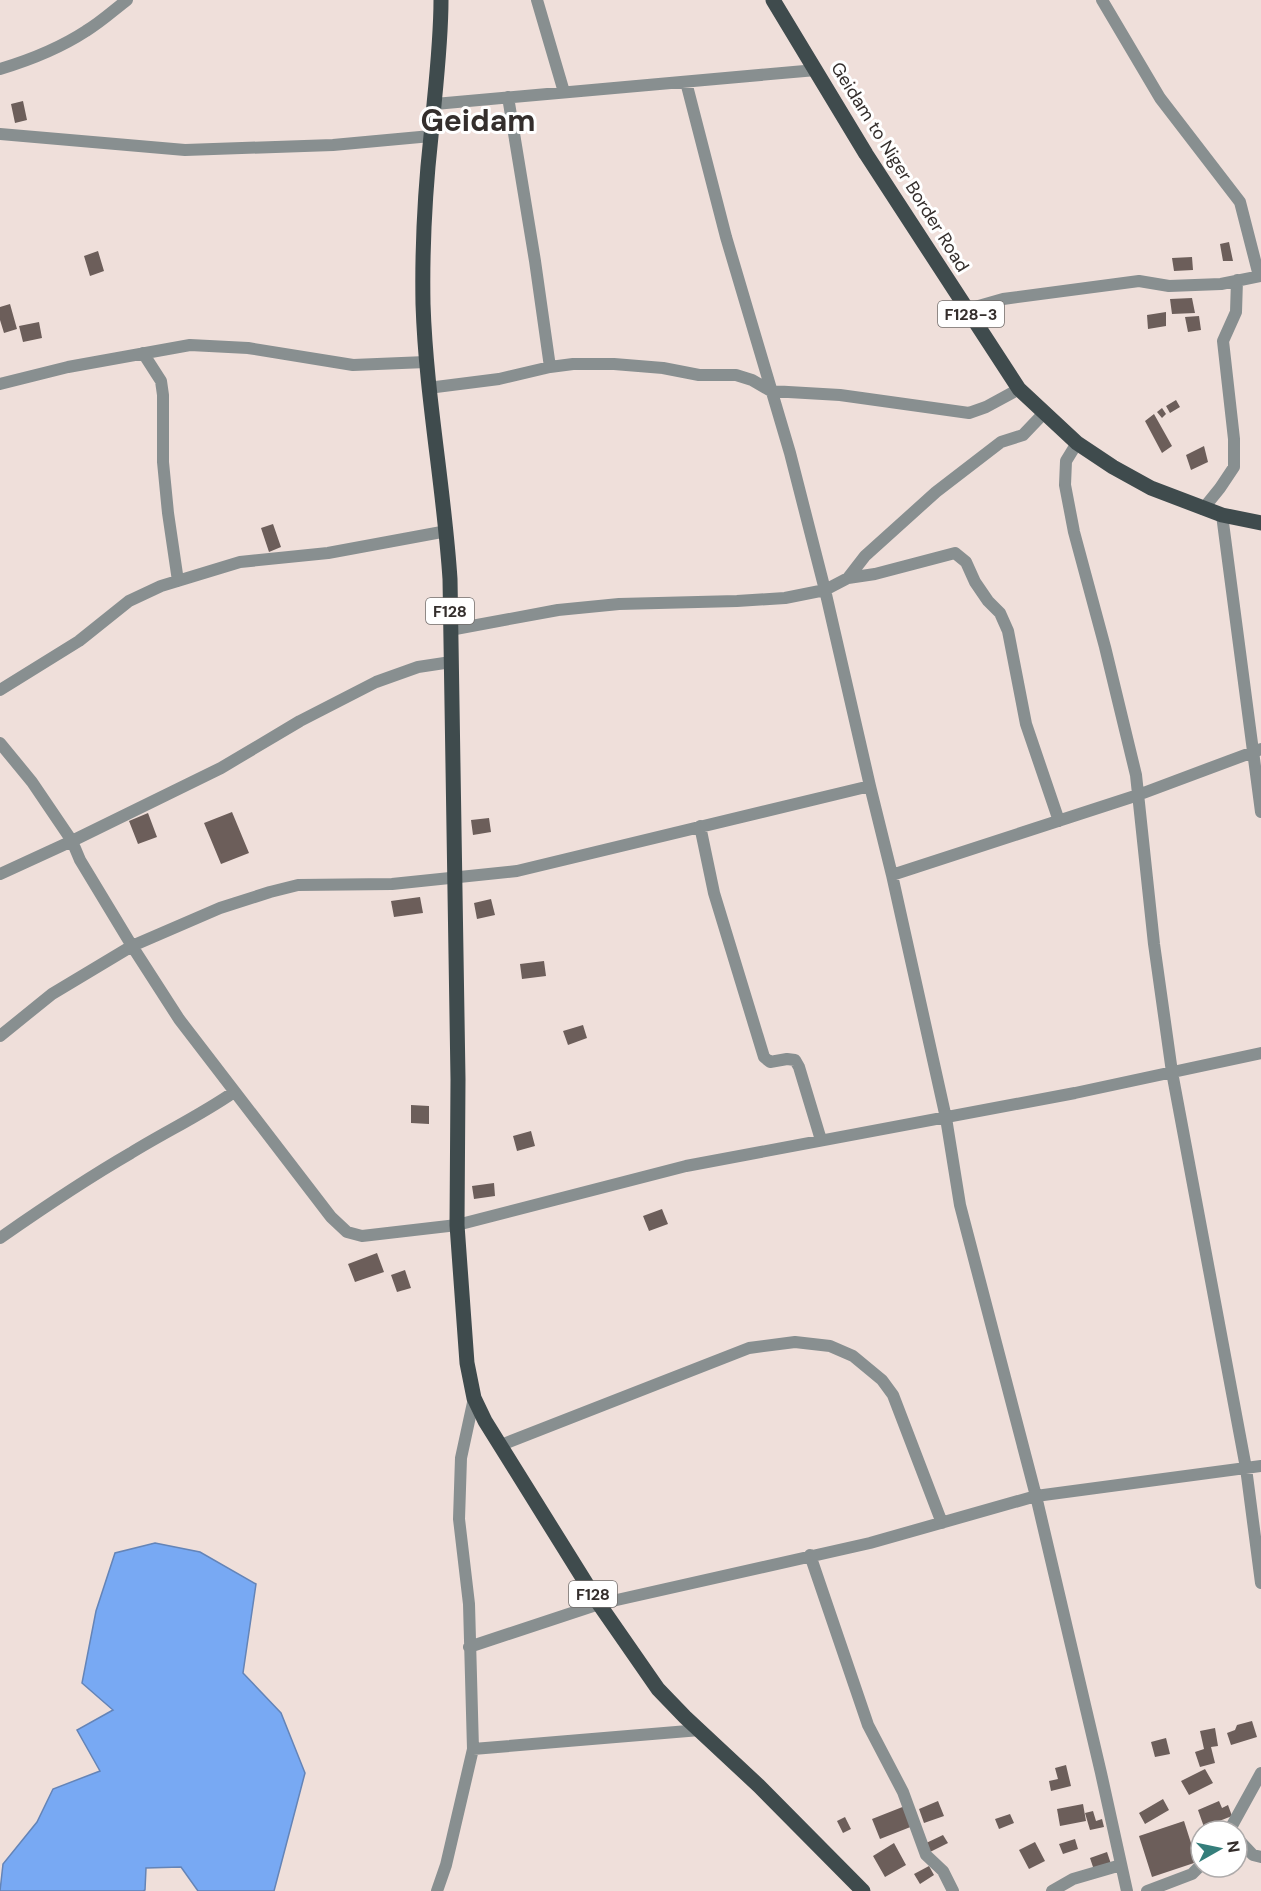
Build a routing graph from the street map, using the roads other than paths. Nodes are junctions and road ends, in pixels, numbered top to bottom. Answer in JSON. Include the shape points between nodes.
{"nodes":[{"id":1,"x":128,"y":0,"type":"edge"},
{"id":2,"x":441,"y":0,"type":"edge"},
{"id":3,"x":537,"y":0,"type":"edge"},
{"id":4,"x":773,"y":0,"type":"edge"},
{"id":5,"x":1102,"y":0,"type":"edge"},
{"id":6,"x":0,"y":69,"type":"edge"},
{"id":7,"x":816,"y":70,"type":"junction"},
{"id":8,"x":686,"y":82,"type":"junction"},
{"id":9,"x":564,"y":92,"type":"junction"},
{"id":10,"x":508,"y":97,"type":"junction"},
{"id":11,"x":435,"y":104,"type":"junction"},
{"id":12,"x":0,"y":134,"type":"edge"},
{"id":13,"x":431,"y":136,"type":"junction"},
{"id":14,"x":1260,"y":276,"type":"edge"},
{"id":15,"x":1238,"y":280,"type":"junction"},
{"id":16,"x":968,"y":309,"type":"junction"},
{"id":17,"x":144,"y":352,"type":"junction"},
{"id":18,"x":426,"y":362,"type":"junction"},
{"id":19,"x":550,"y":367,"type":"junction"},
{"id":20,"x":0,"y":384,"type":"edge"},
{"id":21,"x":428,"y":388,"type":"junction"},
{"id":22,"x":1019,"y":389,"type":"junction"},
{"id":23,"x":771,"y":391,"type":"junction"},
{"id":24,"x":1044,"y":413,"type":"junction"},
{"id":25,"x":1077,"y":443,"type":"junction"},
{"id":26,"x":1203,"y":509,"type":"junction"},
{"id":27,"x":1222,"y":515,"type":"junction"},
{"id":28,"x":1261,"y":523,"type":"edge"},
{"id":29,"x":447,"y":531,"type":"junction"},
{"id":30,"x":848,"y":578,"type":"junction"},
{"id":31,"x":178,"y":581,"type":"junction"},
{"id":32,"x":825,"y":590,"type":"junction"},
{"id":33,"x":450,"y":630,"type":"junction"},
{"id":34,"x":451,"y":663,"type":"junction"},
{"id":35,"x":0,"y":690,"type":"edge"},
{"id":36,"x":0,"y":743,"type":"edge"},
{"id":37,"x":1257,"y":751,"type":"edge"},
{"id":38,"x":870,"y":786,"type":"junction"},
{"id":39,"x":1138,"y":795,"type":"junction"},
{"id":40,"x":1261,"y":812,"type":"edge"},
{"id":41,"x":1059,"y":821,"type":"junction"},
{"id":42,"x":700,"y":826,"type":"junction"},
{"id":43,"x":72,"y":841,"type":"junction"},
{"id":44,"x":0,"y":874,"type":"edge"},
{"id":45,"x":892,"y":875,"type":"junction"},
{"id":46,"x":455,"y":878,"type":"junction"},
{"id":47,"x":132,"y":946,"type":"junction"},
{"id":48,"x":0,"y":1036,"type":"edge"},
{"id":49,"x":1261,"y":1053,"type":"edge"},
{"id":50,"x":1172,"y":1072,"type":"junction"},
{"id":51,"x":234,"y":1092,"type":"junction"},
{"id":52,"x":946,"y":1118,"type":"junction"},
{"id":53,"x":821,"y":1140,"type":"junction"},
{"id":54,"x":457,"y":1225,"type":"junction"},
{"id":55,"x":0,"y":1238,"type":"edge"},
{"id":56,"x":474,"y":1398,"type":"junction"},
{"id":57,"x":501,"y":1445,"type":"junction"},
{"id":58,"x":1261,"y":1466,"type":"edge"},
{"id":59,"x":1246,"y":1468,"type":"junction"},
{"id":60,"x":1036,"y":1496,"type":"junction"},
{"id":61,"x":942,"y":1522,"type":"junction"},
{"id":62,"x":810,"y":1556,"type":"junction"},
{"id":63,"x":1261,"y":1584,"type":"edge"},
{"id":64,"x":599,"y":1604,"type":"junction"},
{"id":65,"x":469,"y":1647,"type":"junction"},
{"id":66,"x":700,"y":1730,"type":"junction"},
{"id":67,"x":473,"y":1749,"type":"junction"},
{"id":68,"x":1261,"y":1773,"type":"edge"},
{"id":69,"x":1236,"y":1819,"type":"edge"},
{"id":70,"x":1121,"y":1865,"type":"junction"},
{"id":71,"x":1189,"y":1875,"type":"edge"},
{"id":72,"x":437,"y":1891,"type":"edge"},
{"id":73,"x":863,"y":1891,"type":"edge"},
{"id":74,"x":953,"y":1891,"type":"edge"},
{"id":75,"x":1052,"y":1891,"type":"edge"},
{"id":76,"x":1127,"y":1891,"type":"edge"},
{"id":77,"x":1147,"y":1891,"type":"edge"}],
"edges":[{"from":1,"to":6,"type":"street","via":[[64,44]]},
{"from":2,"to":11,"type":"main road","number":"F128"},
{"from":3,"to":9,"type":"street"},
{"from":4,"to":7,"type":"main road","name":"Geidam to Niger Border Road","number":"F128-3"},
{"from":5,"to":14,"type":"street","via":[[1160,98],[1240,202]]},
{"from":7,"to":8,"type":"street"},
{"from":7,"to":16,"type":"main road","name":"Geidam to Niger Border Road","number":"F128-3"},
{"from":8,"to":9,"type":"street"},
{"from":8,"to":23,"type":"street"},
{"from":9,"to":10,"type":"street"},
{"from":10,"to":11,"type":"street"},
{"from":10,"to":19,"type":"street"},
{"from":11,"to":13,"type":"main road","number":"F128"},
{"from":12,"to":13,"type":"street","via":[[184,150],[333,145]]},
{"from":13,"to":18,"type":"main road","number":"F128","via":[[424,218]]},
{"from":14,"to":15,"type":"street"},
{"from":15,"to":16,"type":"street","via":[[1169,286],[1139,281],[1003,299]]},
{"from":15,"to":26,"type":"street","via":[[1236,312],[1223,341],[1234,467]]},
{"from":16,"to":22,"type":"main road","name":"Geidam to Niger Border Road","number":"F128-3"},
{"from":17,"to":18,"type":"street","via":[[189,345],[248,348],[353,365]]},
{"from":17,"to":20,"type":"street"},
{"from":17,"to":31,"type":"street","via":[[161,381],[163,462]]},
{"from":18,"to":21,"type":"main road","number":"F128"},
{"from":19,"to":21,"type":"street","via":[[499,379]]},
{"from":19,"to":23,"type":"street","via":[[614,364],[699,375],[736,375]]},
{"from":21,"to":29,"type":"main road","number":"F128"},
{"from":22,"to":23,"type":"street","via":[[969,413],[840,395]]},
{"from":22,"to":24,"type":"main road","name":"Geidam to Niger Border Road","number":"F128-3"},
{"from":23,"to":32,"type":"street"},
{"from":24,"to":25,"type":"main road","name":"Geidam to Niger Border Road","number":"F128-3"},
{"from":24,"to":30,"type":"street","via":[[1023,435],[1000,442],[936,492],[865,556]]},
{"from":25,"to":26,"type":"main road","name":"Geidam to Niger Border Road","number":"F128-3","via":[[1151,488]]},
{"from":25,"to":39,"type":"street","via":[[1066,461],[1065,485]]},
{"from":26,"to":27,"type":"main road","name":"Geidam to Niger Border Road","number":"F128-3"},
{"from":27,"to":28,"type":"main road","name":"Geidam to Niger Border Road","number":"F128-3"},
{"from":27,"to":37,"type":"street"},
{"from":29,"to":31,"type":"street","via":[[328,553],[240,562]]},
{"from":29,"to":33,"type":"main road","number":"F128"},
{"from":30,"to":32,"type":"street"},
{"from":30,"to":41,"type":"street","via":[[955,554],[966,561],[1008,631],[1026,724]]},
{"from":31,"to":35,"type":"street","via":[[129,601],[79,641]]},
{"from":32,"to":33,"type":"street","via":[[785,598],[558,610]]},
{"from":32,"to":38,"type":"street"},
{"from":33,"to":34,"type":"main road","number":"F128"},
{"from":34,"to":43,"type":"street","via":[[418,667],[376,682],[221,768]]},
{"from":34,"to":46,"type":"main road","number":"F128"},
{"from":36,"to":43,"type":"street"},
{"from":37,"to":39,"type":"street"},
{"from":37,"to":40,"type":"street"},
{"from":38,"to":42,"type":"street"},
{"from":38,"to":45,"type":"street"},
{"from":39,"to":41,"type":"street"},
{"from":39,"to":50,"type":"street"},
{"from":41,"to":45,"type":"street"},
{"from":42,"to":46,"type":"street","via":[[517,871]]},
{"from":42,"to":53,"type":"street","via":[[714,893],[764,1057],[770,1062],[795,1060]]},
{"from":43,"to":44,"type":"street"},
{"from":43,"to":47,"type":"street"},
{"from":45,"to":52,"type":"street"},
{"from":46,"to":47,"type":"street","via":[[289,887],[220,908]]},
{"from":46,"to":54,"type":"main road","number":"F128"},
{"from":47,"to":48,"type":"street","via":[[52,994]]},
{"from":47,"to":51,"type":"street","via":[[179,1019]]},
{"from":49,"to":50,"type":"street"},
{"from":50,"to":52,"type":"street"},
{"from":50,"to":59,"type":"street"},
{"from":51,"to":54,"type":"street","via":[[331,1217],[347,1232],[362,1236]]},
{"from":51,"to":55,"type":"street","via":[[72,1189]]},
{"from":52,"to":53,"type":"street"},
{"from":52,"to":60,"type":"street","via":[[960,1205]]},
{"from":53,"to":54,"type":"street","via":[[686,1166]]},
{"from":54,"to":56,"type":"main road","number":"F128","via":[[467,1363]]},
{"from":56,"to":57,"type":"main road","number":"F128"},
{"from":56,"to":65,"type":"street","via":[[461,1458],[459,1520]]},
{"from":57,"to":61,"type":"street","via":[[749,1348],[795,1342],[830,1346],[852,1356],[882,1380],[893,1395]]},
{"from":57,"to":64,"type":"main road","number":"F128"},
{"from":58,"to":59,"type":"street"},
{"from":59,"to":60,"type":"street"},
{"from":59,"to":63,"type":"street"},
{"from":60,"to":61,"type":"street"},
{"from":60,"to":70,"type":"street"},
{"from":61,"to":62,"type":"street"},
{"from":62,"to":64,"type":"street"},
{"from":62,"to":74,"type":"street","via":[[868,1725],[903,1792],[926,1855],[943,1871]]},
{"from":64,"to":65,"type":"street"},
{"from":64,"to":66,"type":"main road","number":"F128","via":[[658,1689]]},
{"from":65,"to":67,"type":"street"},
{"from":66,"to":67,"type":"street"},
{"from":66,"to":73,"type":"main road","number":"F128"},
{"from":67,"to":72,"type":"street"},
{"from":68,"to":69,"type":"street"},
{"from":70,"to":75,"type":"street","via":[[1073,1879]]},
{"from":70,"to":76,"type":"street"},
{"from":71,"to":77,"type":"street"}]}
